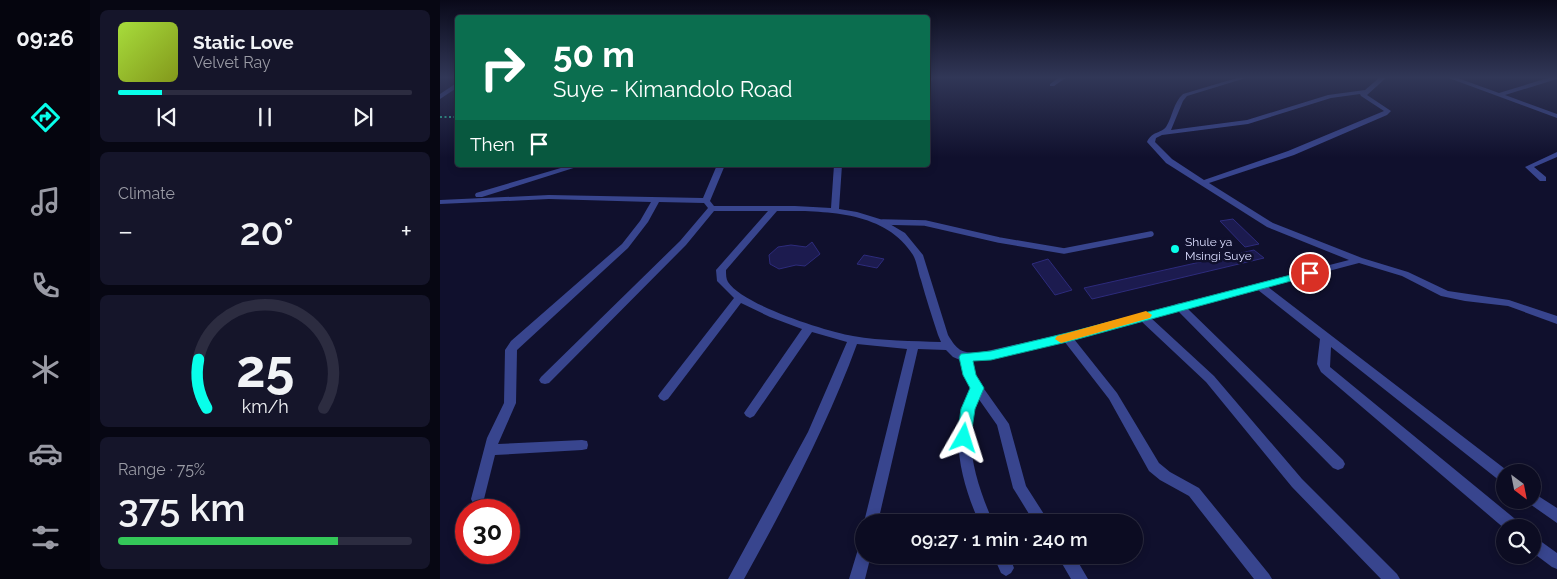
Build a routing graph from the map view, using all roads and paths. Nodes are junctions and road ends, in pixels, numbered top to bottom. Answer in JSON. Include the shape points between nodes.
{"nodes":[{"id":1,"x":1179,"y":104,"type":"edge"},
{"id":2,"x":1305,"y":104,"type":"edge"},
{"id":3,"x":1376,"y":104,"type":"edge"},
{"id":4,"x":1524,"y":104,"type":"edge"},
{"id":5,"x":1557,"y":116,"type":"edge"},
{"id":6,"x":440,"y":117,"type":"edge"},
{"id":7,"x":455,"y":117,"type":"edge"},
{"id":8,"x":1162,"y":133,"type":"junction"},
{"id":9,"x":1557,"y":154,"type":"edge"},
{"id":10,"x":572,"y":167,"type":"edge"},
{"id":11,"x":720,"y":167,"type":"edge"},
{"id":12,"x":838,"y":167,"type":"edge"},
{"id":13,"x":1543,"y":179,"type":"dead end"},
{"id":14,"x":1205,"y":182,"type":"junction"},
{"id":15,"x":463,"y":200,"type":"junction"},
{"id":16,"x":656,"y":201,"type":"junction"},
{"id":17,"x":440,"y":202,"type":"edge"},
{"id":18,"x":710,"y":205,"type":"junction"},
{"id":19,"x":773,"y":210,"type":"junction"},
{"id":20,"x":835,"y":210,"type":"junction"},
{"id":21,"x":883,"y":222,"type":"junction"},
{"id":22,"x":1151,"y":234,"type":"dead end"},
{"id":23,"x":1359,"y":260,"type":"junction"},
{"id":24,"x":1260,"y":286,"type":"junction"},
{"id":25,"x":740,"y":297,"type":"junction"},
{"id":26,"x":1179,"y":306,"type":"junction"},
{"id":27,"x":1142,"y":316,"type":"junction"},
{"id":28,"x":1557,"y":320,"type":"edge"},
{"id":29,"x":809,"y":328,"type":"junction"},
{"id":30,"x":1067,"y":338,"type":"junction"},
{"id":31,"x":1326,"y":338,"type":"junction"},
{"id":32,"x":853,"y":340,"type":"junction"},
{"id":33,"x":913,"y":345,"type":"junction"},
{"id":34,"x":949,"y":346,"type":"junction"},
{"id":35,"x":965,"y":357,"type":"junction"},
{"id":36,"x":545,"y":380,"type":"dead end"},
{"id":37,"x":977,"y":388,"type":"junction"},
{"id":38,"x":664,"y":396,"type":"dead end"},
{"id":39,"x":750,"y":413,"type":"dead end"},
{"id":40,"x":582,"y":445,"type":"dead end"},
{"id":41,"x":489,"y":450,"type":"junction"},
{"id":42,"x":1338,"y":464,"type":"dead end"},
{"id":43,"x":1496,"y":470,"type":"edge"},
{"id":44,"x":478,"y":499,"type":"dead end"},
{"id":45,"x":1541,"y":504,"type":"edge"},
{"id":46,"x":873,"y":514,"type":"edge"},
{"id":47,"x":983,"y":514,"type":"edge"},
{"id":48,"x":1037,"y":514,"type":"edge"},
{"id":49,"x":1557,"y":516,"type":"edge"},
{"id":50,"x":1504,"y":519,"type":"edge"},
{"id":51,"x":1541,"y":549,"type":"edge"},
{"id":52,"x":1557,"y":562,"type":"edge"},
{"id":53,"x":861,"y":564,"type":"edge"},
{"id":54,"x":1071,"y":564,"type":"edge"},
{"id":55,"x":736,"y":579,"type":"edge"},
{"id":56,"x":857,"y":579,"type":"edge"},
{"id":57,"x":1080,"y":579,"type":"edge"},
{"id":58,"x":1264,"y":579,"type":"edge"},
{"id":59,"x":1392,"y":579,"type":"edge"}],
"edges":[{"from":1,"to":8,"type":"street","via":[[1171,125]]},
{"from":2,"to":8,"type":"street","via":[[1248,122]]},
{"from":3,"to":14,"type":"street","via":[[1388,111],[1292,153]]},
{"from":4,"to":5,"type":"street"},
{"from":6,"to":7,"type":"path"},
{"from":8,"to":14,"type":"street","via":[[1152,137],[1151,142],[1161,155]]},
{"from":9,"to":13,"type":"street","via":[[1529,167]]},
{"from":10,"to":15,"type":"street"},
{"from":11,"to":18,"type":"street"},
{"from":12,"to":20,"type":"street"},
{"from":14,"to":23,"type":"street","via":[[1270,225]]},
{"from":15,"to":16,"type":"street","via":[[549,197]]},
{"from":15,"to":17,"type":"street"},
{"from":16,"to":18,"type":"street"},
{"from":16,"to":41,"type":"street","via":[[625,246],[511,350],[510,403]]},
{"from":18,"to":19,"type":"street"},
{"from":18,"to":36,"type":"street","via":[[683,243]]},
{"from":19,"to":20,"type":"street"},
{"from":19,"to":25,"type":"street","via":[[720,273],[725,287]]},
{"from":20,"to":21,"type":"street"},
{"from":21,"to":22,"type":"lane","via":[[925,223],[1064,251]]},
{"from":21,"to":34,"type":"street","via":[[901,233],[918,254]]},
{"from":23,"to":24,"type":"street"},
{"from":23,"to":28,"type":"street","via":[[1405,274],[1445,294],[1509,303]]},
{"from":24,"to":26,"type":"street"},
{"from":24,"to":31,"type":"street"},
{"from":25,"to":29,"type":"street"},
{"from":25,"to":38,"type":"street"},
{"from":26,"to":27,"type":"street"},
{"from":26,"to":42,"type":"street"},
{"from":27,"to":30,"type":"street"},
{"from":27,"to":59,"type":"street","via":[[1210,379],[1297,483]]},
{"from":29,"to":32,"type":"street"},
{"from":29,"to":39,"type":"street"},
{"from":30,"to":35,"type":"street","via":[[991,355]]},
{"from":30,"to":58,"type":"street","via":[[1113,396],[1154,467],[1194,492]]},
{"from":31,"to":43,"type":"street"},
{"from":31,"to":50,"type":"street","via":[[1325,369]]},
{"from":32,"to":33,"type":"street"},
{"from":32,"to":55,"type":"street","via":[[806,447]]},
{"from":33,"to":34,"type":"street"},
{"from":33,"to":46,"type":"street"},
{"from":34,"to":35,"type":"street"},
{"from":35,"to":37,"type":"street"},
{"from":37,"to":47,"type":"street","via":[[968,409],[964,438]]},
{"from":37,"to":48,"type":"street","via":[[1003,424],[1020,488]]},
{"from":40,"to":41,"type":"street"},
{"from":41,"to":44,"type":"street"},
{"from":45,"to":49,"type":"street"},
{"from":51,"to":52,"type":"street"},
{"from":53,"to":56,"type":"street"},
{"from":54,"to":57,"type":"street"}]}
